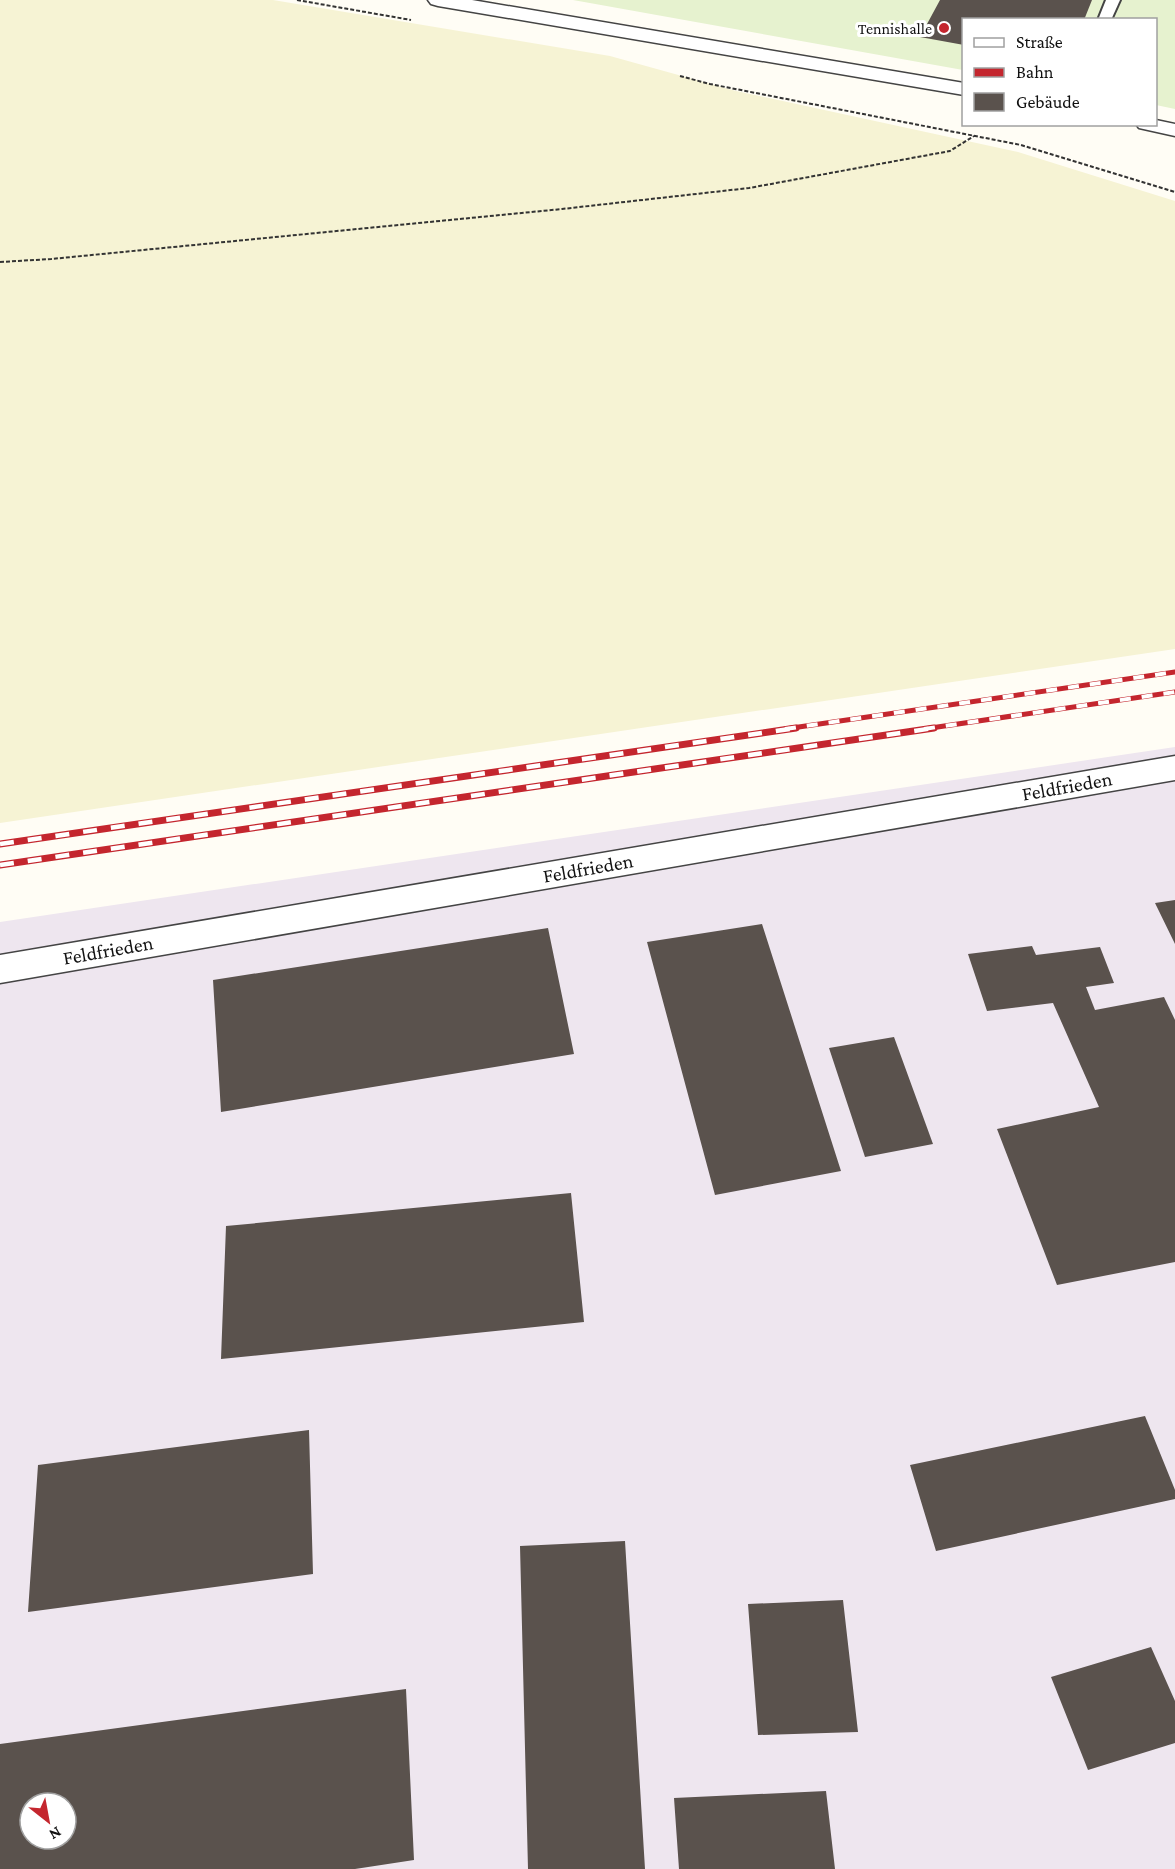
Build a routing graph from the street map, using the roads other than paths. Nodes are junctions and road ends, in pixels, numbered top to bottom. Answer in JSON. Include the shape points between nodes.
{"nodes":[{"id":1,"x":438,"y":0,"type":"edge"},
{"id":2,"x":1113,"y":0,"type":"edge"},
{"id":3,"x":1105,"y":18,"type":"edge"},
{"id":4,"x":962,"y":89,"type":"edge"},
{"id":5,"x":1156,"y":126,"type":"edge"},
{"id":6,"x":1175,"y":130,"type":"edge"},
{"id":7,"x":1175,"y":768,"type":"edge"},
{"id":8,"x":0,"y":969,"type":"edge"}],
"edges":[{"from":1,"to":4,"type":"street"},
{"from":2,"to":3,"type":"lane"},
{"from":5,"to":6,"type":"street"},
{"from":7,"to":8,"type":"street","name":"Feldfrieden"}]}
